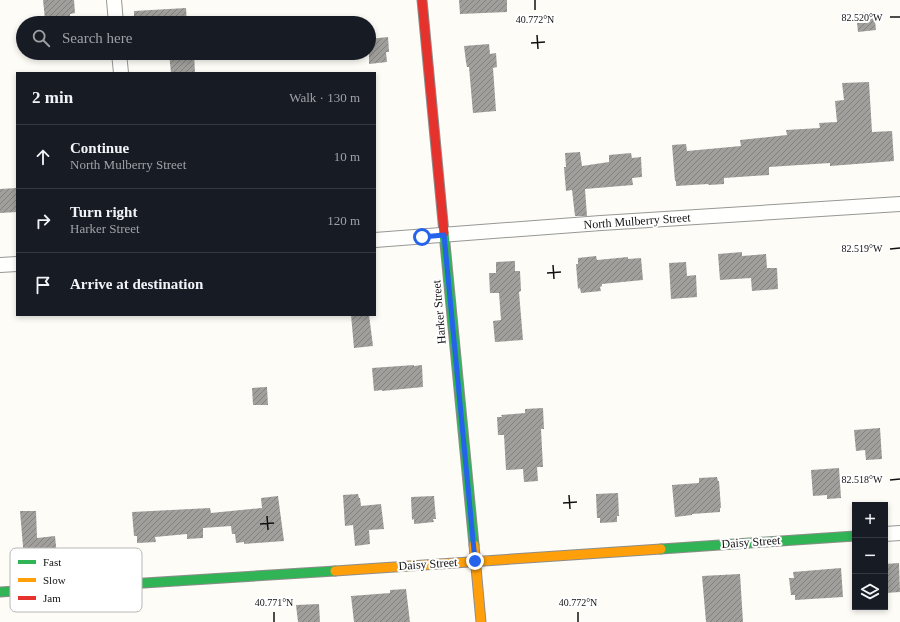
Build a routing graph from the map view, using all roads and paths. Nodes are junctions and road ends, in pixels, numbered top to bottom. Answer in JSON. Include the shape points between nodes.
{"nodes":[{"id":1,"x":114,"y":0,"type":"edge"},
{"id":2,"x":422,"y":0,"type":"edge"},
{"id":3,"x":115,"y":16,"type":"edge"},
{"id":4,"x":120,"y":60,"type":"edge"},
{"id":5,"x":121,"y":72,"type":"edge"},
{"id":6,"x":900,"y":204,"type":"edge"},
{"id":7,"x":444,"y":235,"type":"junction"},
{"id":8,"x":376,"y":240,"type":"edge"},
{"id":9,"x":16,"y":264,"type":"edge"},
{"id":10,"x":0,"y":265,"type":"edge"},
{"id":11,"x":900,"y":533,"type":"edge"},
{"id":12,"x":888,"y":534,"type":"edge"},
{"id":13,"x":852,"y":536,"type":"edge"},
{"id":14,"x":475,"y":561,"type":"junction"},
{"id":15,"x":142,"y":583,"type":"edge"},
{"id":16,"x":10,"y":591,"type":"edge"},
{"id":17,"x":0,"y":592,"type":"edge"},
{"id":18,"x":481,"y":622,"type":"edge"}],
"edges":[{"from":1,"to":3,"type":"street"},
{"from":2,"to":7,"type":"street","name":"Harker Street"},
{"from":4,"to":5,"type":"street"},
{"from":6,"to":7,"type":"street","name":"North Mulberry Street"},
{"from":7,"to":8,"type":"street","name":"North Mulberry Street"},
{"from":7,"to":14,"type":"street","name":"Harker Street"},
{"from":9,"to":10,"type":"street"},
{"from":11,"to":12,"type":"street"},
{"from":13,"to":14,"type":"street","name":"Daisy Street"},
{"from":14,"to":15,"type":"street","name":"Daisy Street"},
{"from":14,"to":18,"type":"street","name":"Harker Street"},
{"from":16,"to":17,"type":"street","name":"Daisy Street"}]}
